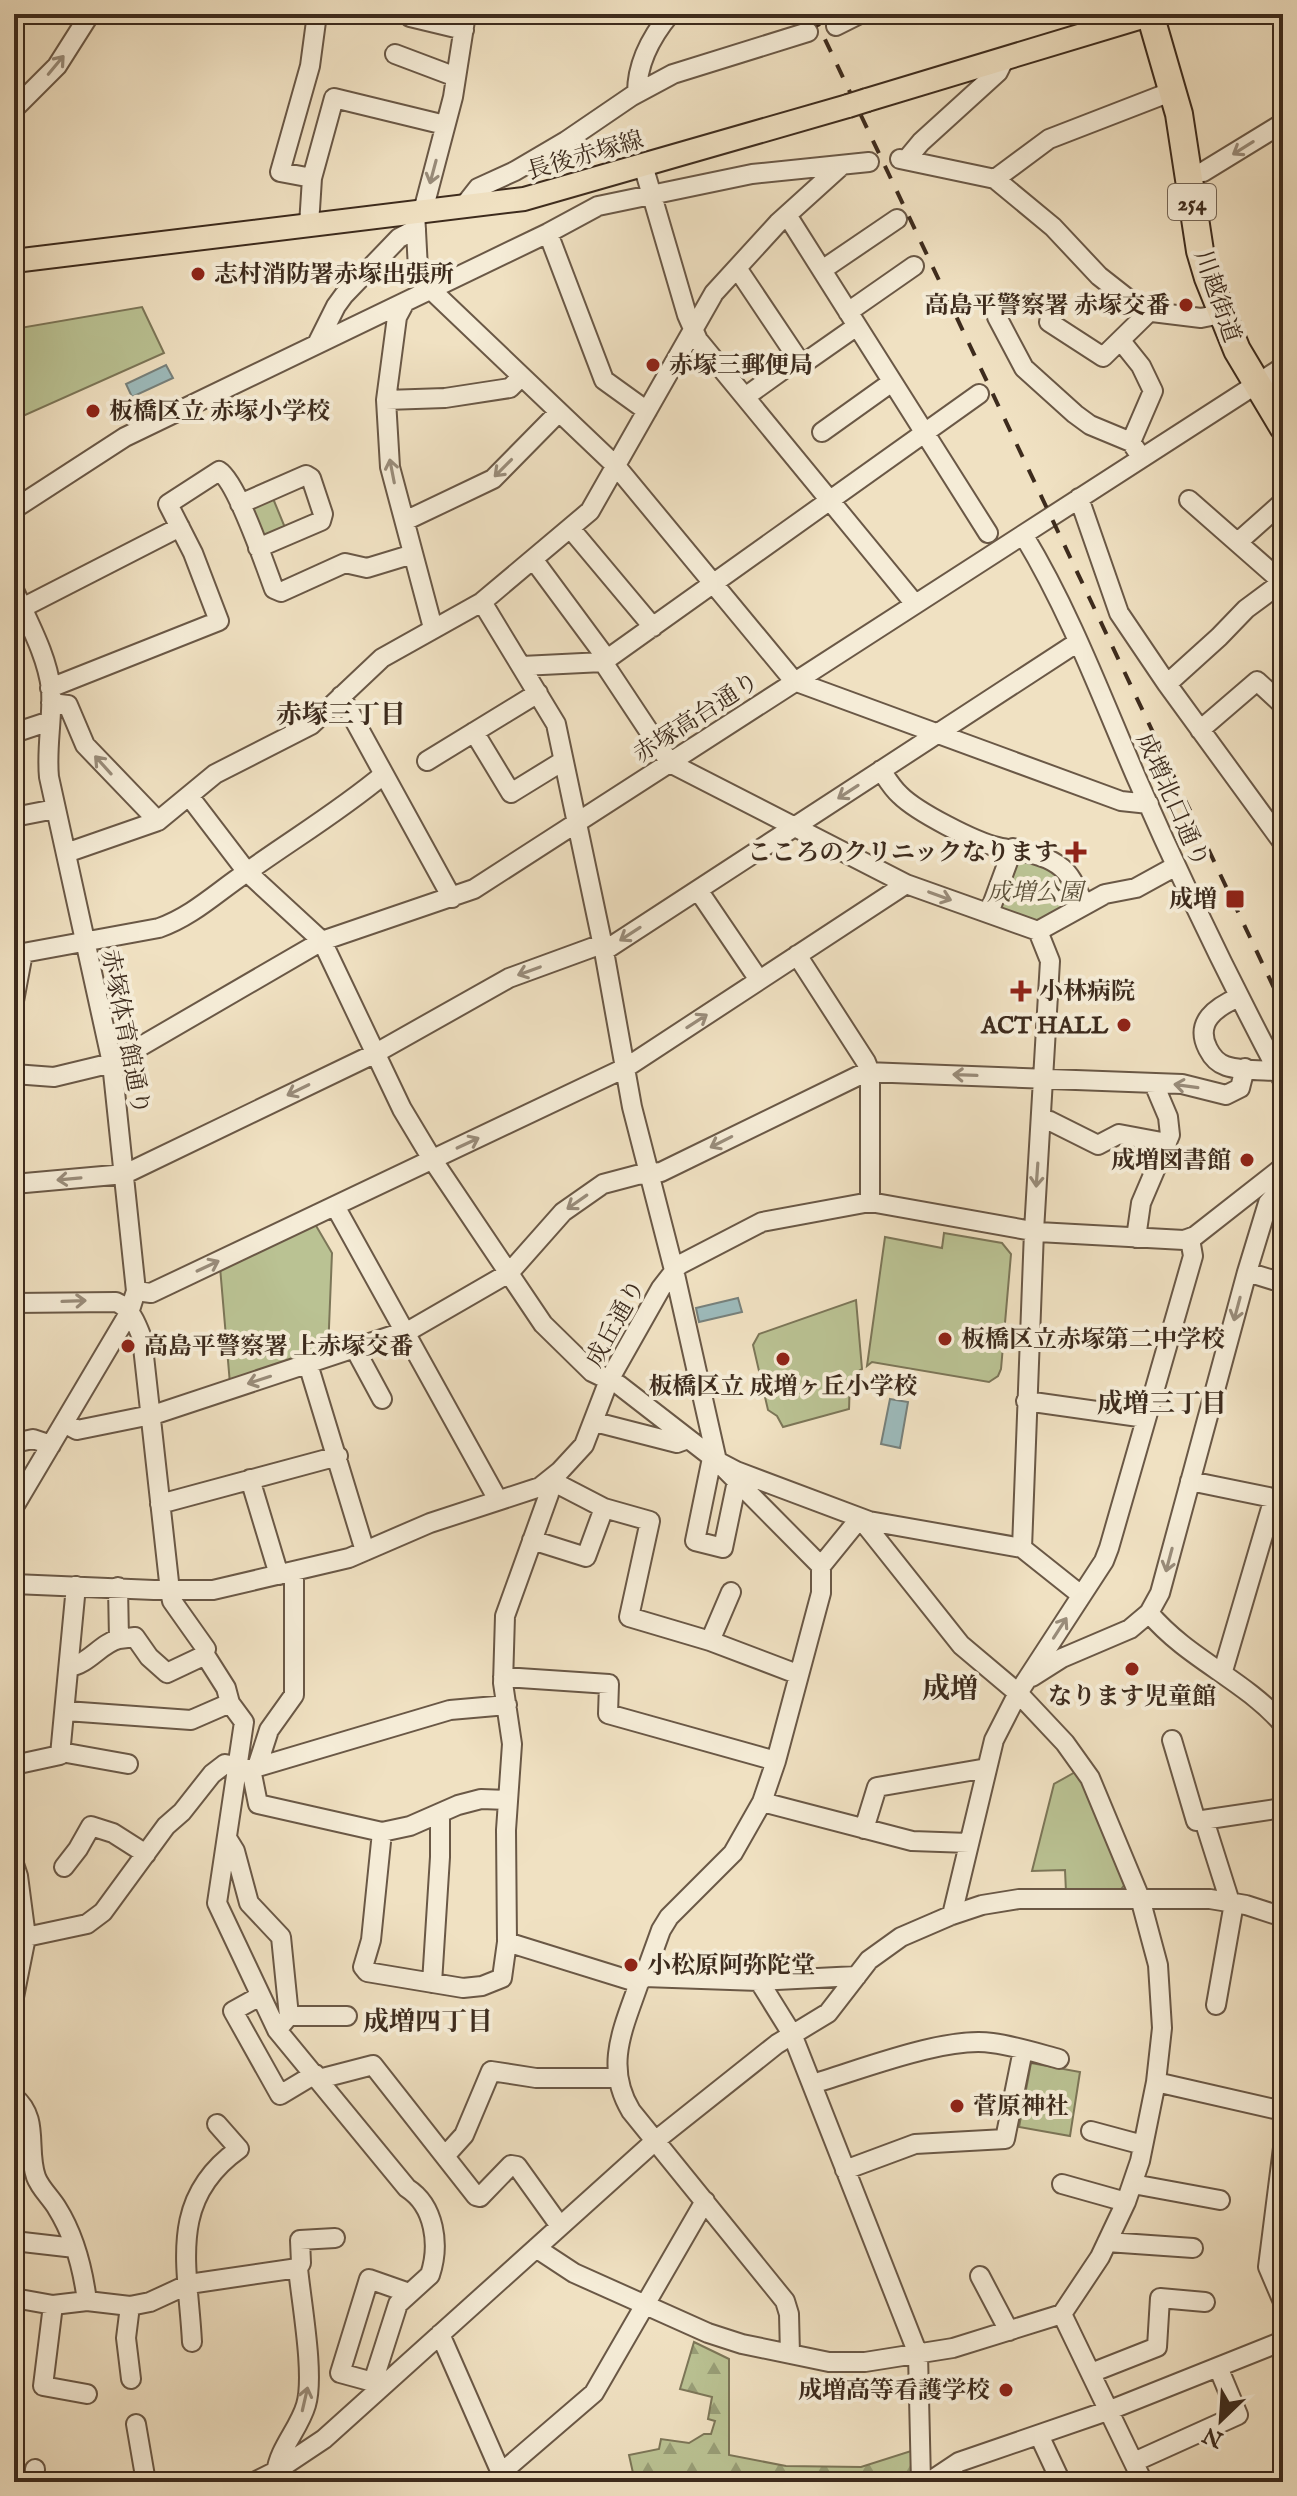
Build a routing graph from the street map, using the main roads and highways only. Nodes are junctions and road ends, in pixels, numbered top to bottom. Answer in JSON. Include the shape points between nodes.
{"nodes":[{"id":1,"x":1150,"y":14,"type":"edge"},
{"id":2,"x":1166,"y":14,"type":"edge"},
{"id":3,"x":14,"y":261,"type":"edge"},
{"id":4,"x":1269,"y":375,"type":"edge"},
{"id":5,"x":1283,"y":400,"type":"edge"},
{"id":6,"x":1283,"y":427,"type":"edge"}],
"edges":[{"from":1,"to":3,"type":"main road","name":"長後赤塚線","via":[[537,196],[418,218],[309,225]]},
{"from":1,"to":4,"type":"highway","name":"川越街道","number":"254","via":[[1179,114],[1200,251],[1237,350]]},
{"from":2,"to":4,"type":"highway","name":"川越街道","number":"254","via":[[1189,92],[1221,274],[1244,332]]},
{"from":4,"to":5,"type":"highway","name":"川越街道","number":"254"},
{"from":4,"to":6,"type":"highway","name":"川越街道","number":"254"}]}
